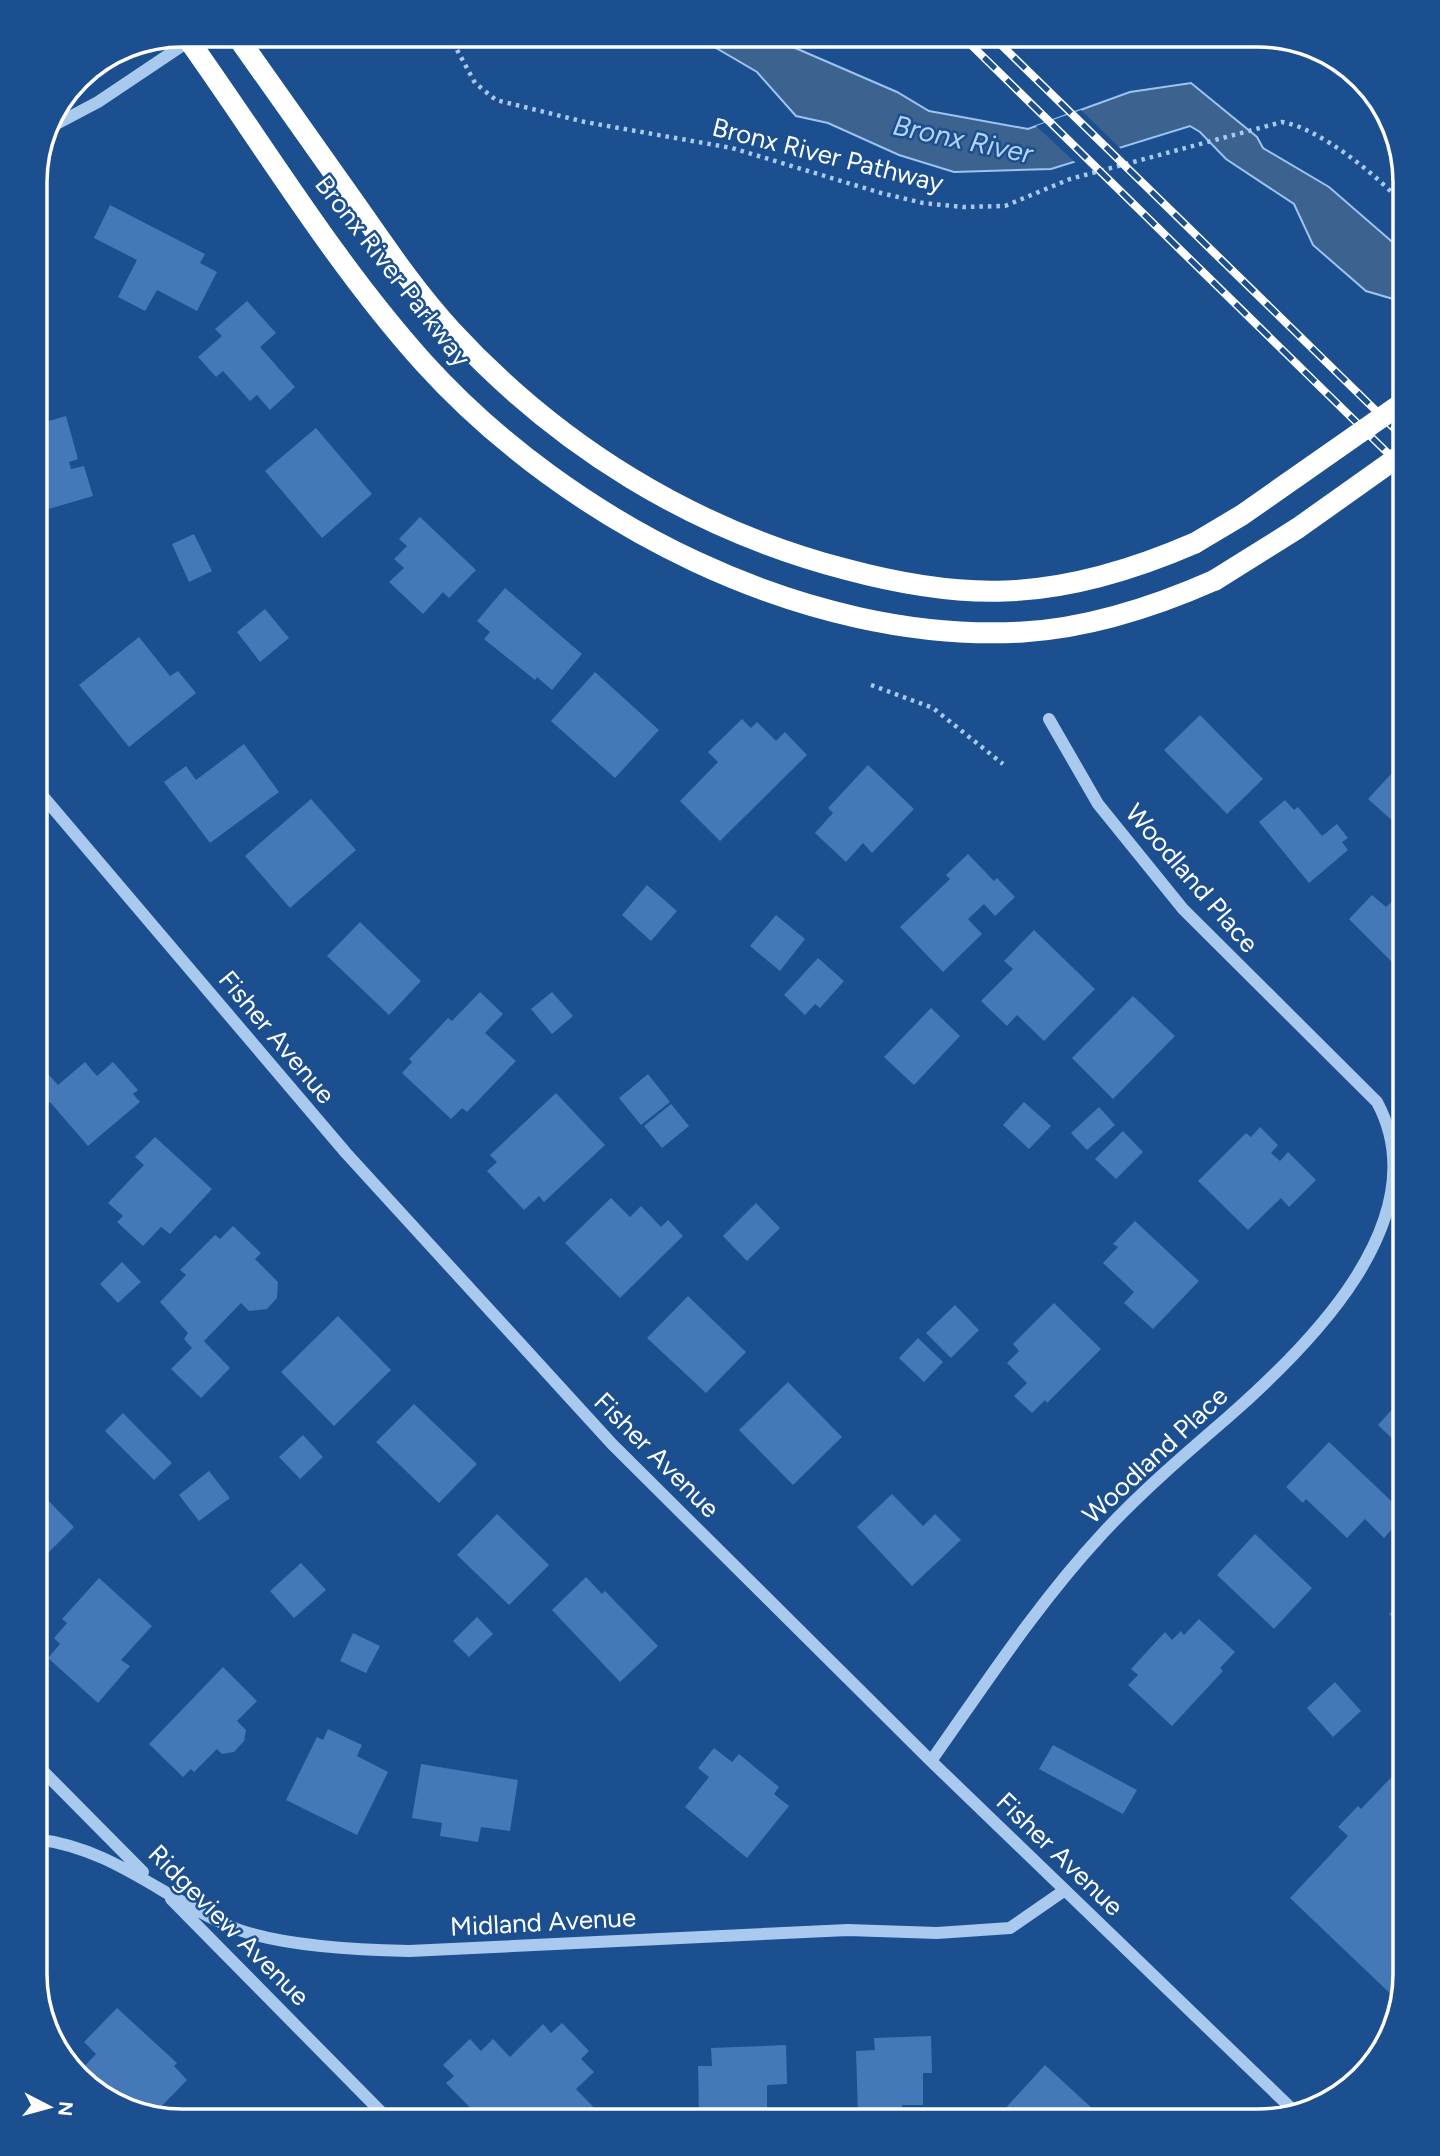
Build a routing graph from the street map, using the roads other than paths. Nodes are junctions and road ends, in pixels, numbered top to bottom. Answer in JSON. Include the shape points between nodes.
{"nodes":[{"id":1,"x":173,"y":48,"type":"edge"},
{"id":2,"x":194,"y":48,"type":"edge"},
{"id":3,"x":245,"y":48,"type":"edge"},
{"id":4,"x":62,"y":121,"type":"edge"},
{"id":5,"x":1393,"y":409,"type":"edge"},
{"id":6,"x":1393,"y":461,"type":"edge"},
{"id":7,"x":1049,"y":719,"type":"dead end"},
{"id":8,"x":48,"y":802,"type":"edge"},
{"id":9,"x":1393,"y":1121,"type":"edge"},
{"id":10,"x":1393,"y":1229,"type":"edge"},
{"id":11,"x":931,"y":1761,"type":"junction"},
{"id":12,"x":47,"y":1775,"type":"edge"},
{"id":13,"x":47,"y":1841,"type":"edge"},
{"id":14,"x":157,"y":1885,"type":"junction"},
{"id":15,"x":1065,"y":1890,"type":"junction"},
{"id":16,"x":1288,"y":2105,"type":"edge"},
{"id":17,"x":377,"y":2108,"type":"edge"}],
"edges":[{"from":1,"to":4,"type":"street","via":[[98,102]]},
{"from":2,"to":6,"type":"highway","name":"Bronx River Parkway","bridge":true,"via":[[346,263],[424,362],[492,429],[541,469],[650,538],[801,601],[864,618],[961,633],[1026,632],[1093,622],[1151,606],[1215,580]]},
{"from":3,"to":5,"type":"highway","name":"Bronx River Parkway","bridge":true,"via":[[392,255],[449,328],[495,375],[547,421],[619,472],[732,531],[790,553],[943,589],[1005,591],[1066,584],[1128,569],[1195,543]]},
{"from":7,"to":9,"type":"street","name":"Woodland Place","via":[[1098,804],[1183,909]]},
{"from":8,"to":11,"type":"street","name":"Fisher Avenue","via":[[346,1153],[498,1323],[612,1444]]},
{"from":10,"to":11,"type":"street","name":"Woodland Place","via":[[1381,1257],[1338,1315],[1159,1478],[1059,1581]]},
{"from":11,"to":15,"type":"street","name":"Fisher Avenue"},
{"from":12,"to":14,"type":"street","name":"Ridgeview Avenue"},
{"from":13,"to":14,"type":"street","name":"Midland Avenue","via":[[93,1851]]},
{"from":14,"to":15,"type":"street","name":"Midland Avenue","via":[[230,1927],[363,1950],[409,1951],[848,1930],[937,1933],[1010,1928]]},
{"from":14,"to":17,"type":"street","name":"Ridgeview Avenue"},
{"from":15,"to":16,"type":"street","name":"Fisher Avenue"}]}
